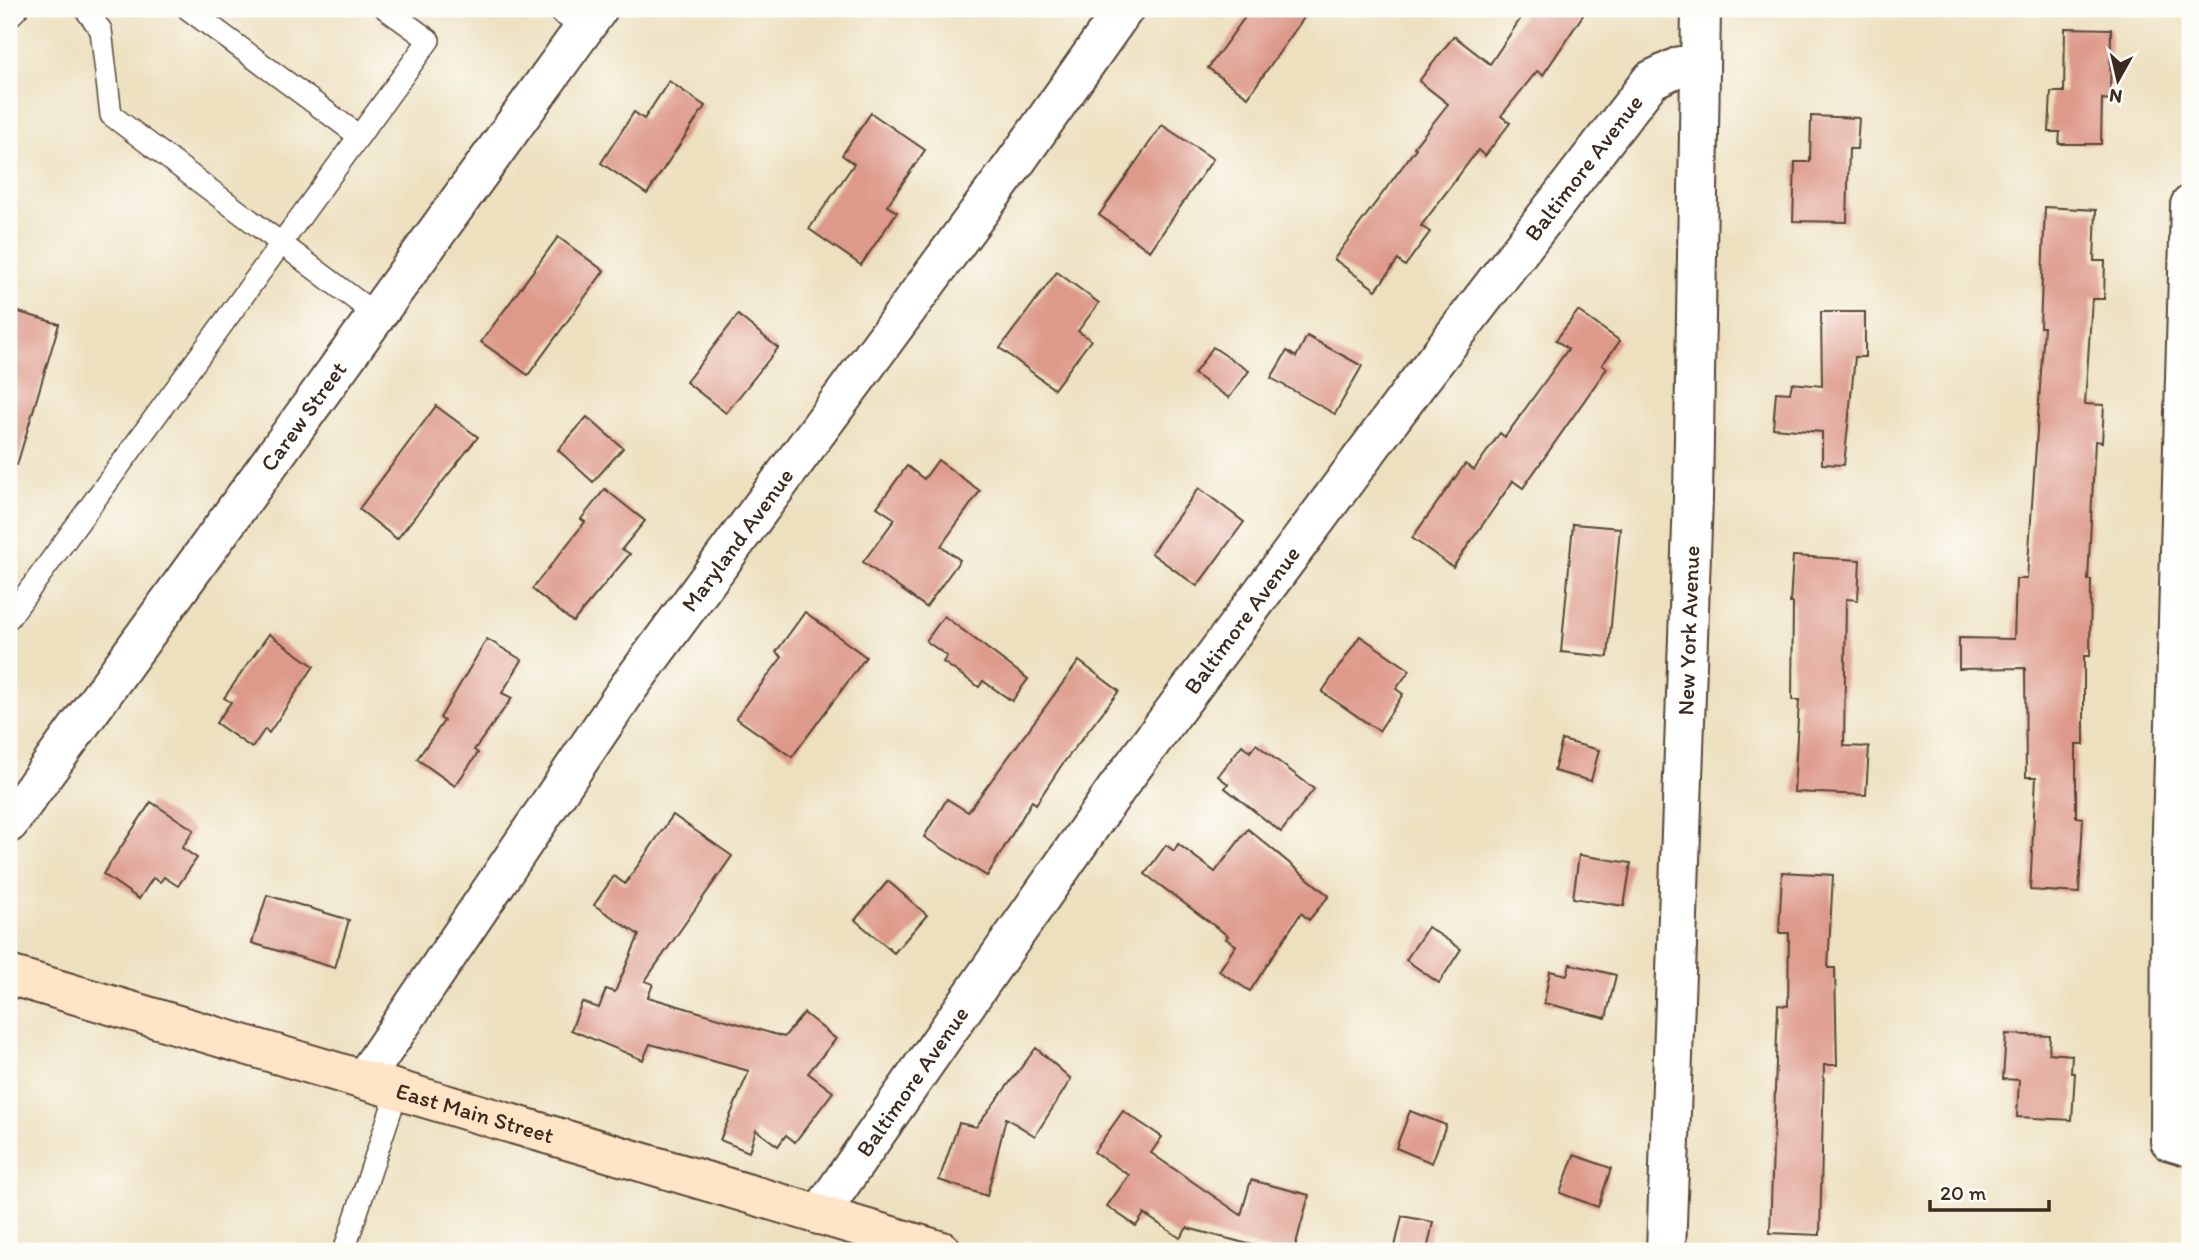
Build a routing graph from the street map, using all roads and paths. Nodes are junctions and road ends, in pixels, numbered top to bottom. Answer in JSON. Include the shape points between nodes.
{"nodes":[{"id":1,"x":18,"y":9,"type":"edge"},
{"id":2,"x":85,"y":9,"type":"edge"},
{"id":3,"x":188,"y":9,"type":"edge"},
{"id":4,"x":386,"y":9,"type":"edge"},
{"id":5,"x":1124,"y":9,"type":"edge"},
{"id":6,"x":1701,"y":9,"type":"edge"},
{"id":7,"x":579,"y":15,"type":"edge"},
{"id":8,"x":9,"y":17,"type":"edge"},
{"id":9,"x":1698,"y":67,"type":"junction"},
{"id":10,"x":359,"y":136,"type":"junction"},
{"id":11,"x":2190,"y":205,"type":"edge"},
{"id":12,"x":282,"y":243,"type":"junction"},
{"id":13,"x":376,"y":315,"type":"junction"},
{"id":14,"x":9,"y":618,"type":"edge"},
{"id":15,"x":2183,"y":702,"type":"edge"},
{"id":16,"x":9,"y":823,"type":"edge"},
{"id":17,"x":9,"y":975,"type":"edge"},
{"id":18,"x":381,"y":1084,"type":"junction"},
{"id":19,"x":2190,"y":1147,"type":"edge"},
{"id":20,"x":819,"y":1215,"type":"junction"},
{"id":21,"x":344,"y":1251,"type":"edge"},
{"id":22,"x":942,"y":1251,"type":"edge"},
{"id":23,"x":1666,"y":1251,"type":"edge"}],
"edges":[{"from":1,"to":8,"type":"lane"},
{"from":2,"to":12,"type":"lane","via":[[101,30],[111,115]]},
{"from":3,"to":10,"type":"lane"},
{"from":4,"to":10,"type":"lane","via":[[429,40]]},
{"from":5,"to":18,"type":"street","name":"Maryland Avenue","via":[[628,688]]},
{"from":6,"to":9,"type":"street","name":"New York Avenue"},
{"from":7,"to":13,"type":"street","name":"Carew Street"},
{"from":9,"to":20,"type":"street","name":"Baltimore Avenue","via":[[1679,66],[1651,80],[1425,373],[1117,788]]},
{"from":9,"to":23,"type":"street","name":"New York Avenue","via":[[1693,498]]},
{"from":10,"to":12,"type":"lane"},
{"from":11,"to":15,"type":"street"},
{"from":12,"to":13,"type":"lane"},
{"from":12,"to":14,"type":"lane"},
{"from":13,"to":16,"type":"street","name":"Carew Street"},
{"from":15,"to":19,"type":"street","via":[[2171,863],[2170,1141]]},
{"from":17,"to":18,"type":"main road","name":"East Main Street"},
{"from":18,"to":20,"type":"main road","name":"East Main Street"},
{"from":18,"to":21,"type":"lane"},
{"from":20,"to":22,"type":"main road","name":"East Main Street"}]}
